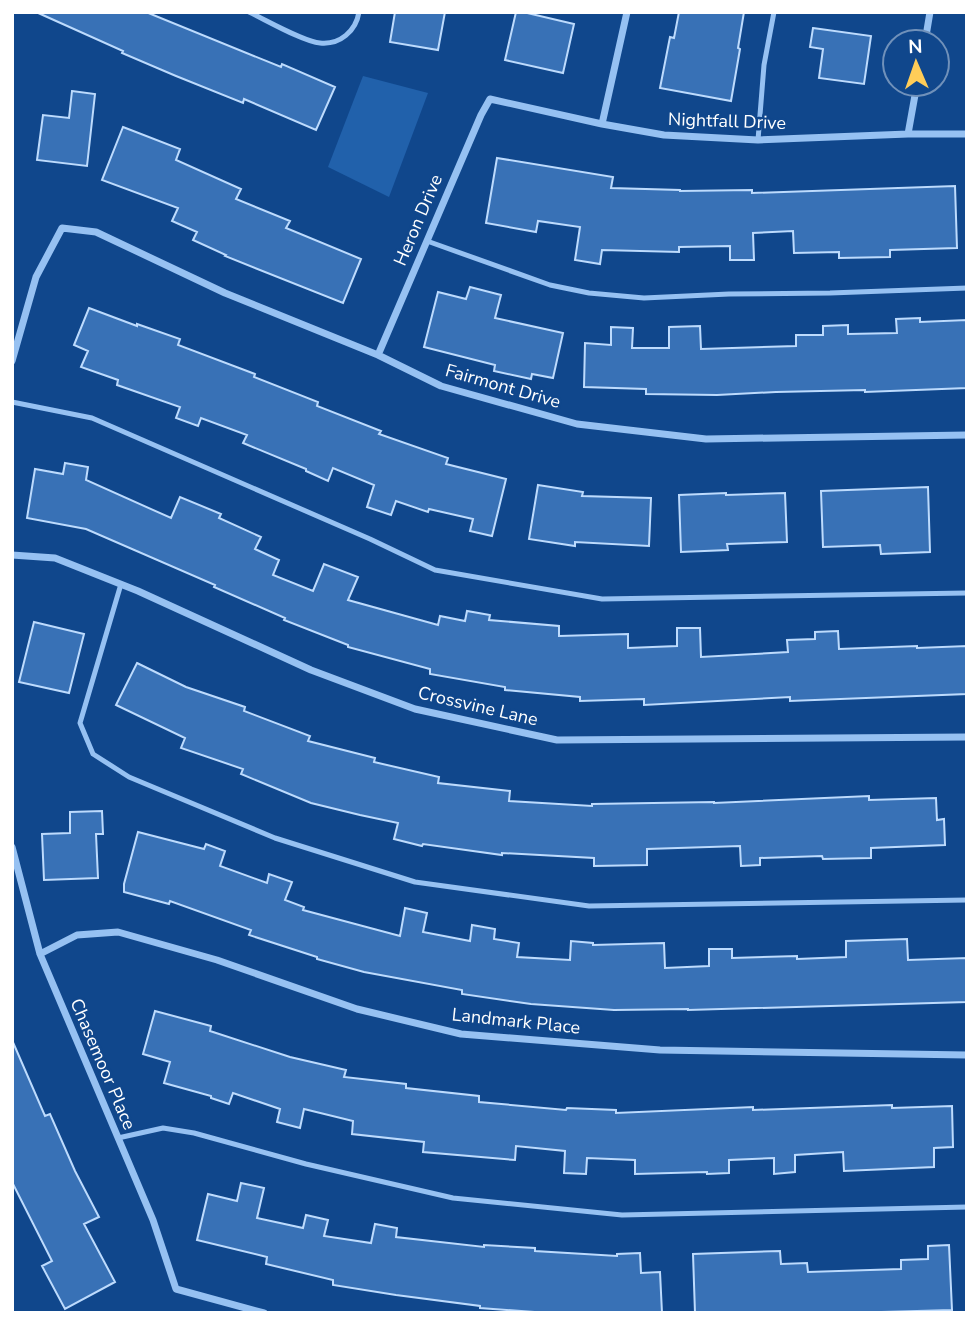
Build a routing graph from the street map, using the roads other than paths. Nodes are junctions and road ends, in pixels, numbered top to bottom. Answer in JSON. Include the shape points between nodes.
{"nodes":[{"id":1,"x":249,"y":12,"type":"edge"},
{"id":2,"x":359,"y":12,"type":"edge"},
{"id":3,"x":627,"y":12,"type":"edge"},
{"id":4,"x":774,"y":12,"type":"edge"},
{"id":5,"x":914,"y":98,"type":"edge"},
{"id":6,"x":490,"y":99,"type":"joint"},
{"id":7,"x":602,"y":124,"type":"junction"},
{"id":8,"x":908,"y":134,"type":"junction"},
{"id":9,"x":967,"y":134,"type":"edge"},
{"id":10,"x":758,"y":140,"type":"junction"},
{"id":11,"x":427,"y":241,"type":"junction"},
{"id":12,"x":967,"y":288,"type":"edge"},
{"id":13,"x":377,"y":355,"type":"junction"},
{"id":14,"x":12,"y":361,"type":"edge"},
{"id":15,"x":12,"y":402,"type":"edge"},
{"id":16,"x":967,"y":435,"type":"edge"},
{"id":17,"x":12,"y":555,"type":"edge"},
{"id":18,"x":121,"y":584,"type":"junction"},
{"id":19,"x":967,"y":593,"type":"edge"},
{"id":20,"x":967,"y":737,"type":"edge"},
{"id":21,"x":12,"y":847,"type":"edge"},
{"id":22,"x":967,"y":900,"type":"edge"},
{"id":23,"x":40,"y":954,"type":"junction"},
{"id":24,"x":967,"y":1055,"type":"edge"},
{"id":25,"x":118,"y":1138,"type":"junction"},
{"id":26,"x":967,"y":1207,"type":"edge"},
{"id":27,"x":264,"y":1313,"type":"edge"}],
"edges":[{"from":1,"to":2,"type":"lane","via":[[320,43],[344,37],[356,24]]},
{"from":3,"to":7,"type":"street"},
{"from":4,"to":10,"type":"lane"},
{"from":5,"to":8,"type":"street"},
{"from":6,"to":7,"type":"street","name":"Nightfall Drive"},
{"from":6,"to":11,"type":"street","name":"Heron Drive"},
{"from":7,"to":10,"type":"street","name":"Nightfall Drive","via":[[664,135]]},
{"from":8,"to":9,"type":"street","name":"Nightfall Drive"},
{"from":8,"to":10,"type":"street","name":"Nightfall Drive"},
{"from":11,"to":12,"type":"lane","via":[[550,285],[644,298]]},
{"from":11,"to":13,"type":"street","name":"Heron Drive"},
{"from":13,"to":14,"type":"street","name":"Fairmont Drive","via":[[225,293],[96,232],[62,228],[36,277]]},
{"from":13,"to":16,"type":"street","name":"Fairmont Drive","via":[[441,386],[577,424],[706,439]]},
{"from":15,"to":19,"type":"lane","via":[[92,418],[435,570],[602,599]]},
{"from":17,"to":18,"type":"street","name":"Crossvine Lane","via":[[55,558]]},
{"from":18,"to":20,"type":"street","name":"Crossvine Lane","via":[[311,670],[415,709],[557,740]]},
{"from":18,"to":22,"type":"lane","via":[[80,723],[93,754],[129,778],[275,838],[415,882],[589,906]]},
{"from":21,"to":23,"type":"street","name":"Chasemoor Place"},
{"from":23,"to":24,"type":"street","name":"Landmark Place","via":[[77,935],[118,932],[217,960],[357,1009],[461,1034],[660,1050]]},
{"from":23,"to":25,"type":"street","name":"Chasemoor Place"},
{"from":25,"to":26,"type":"lane","via":[[163,1128],[453,1198],[622,1215]]},
{"from":25,"to":27,"type":"street","name":"Chasemoor Place","via":[[176,1289]]}]}
